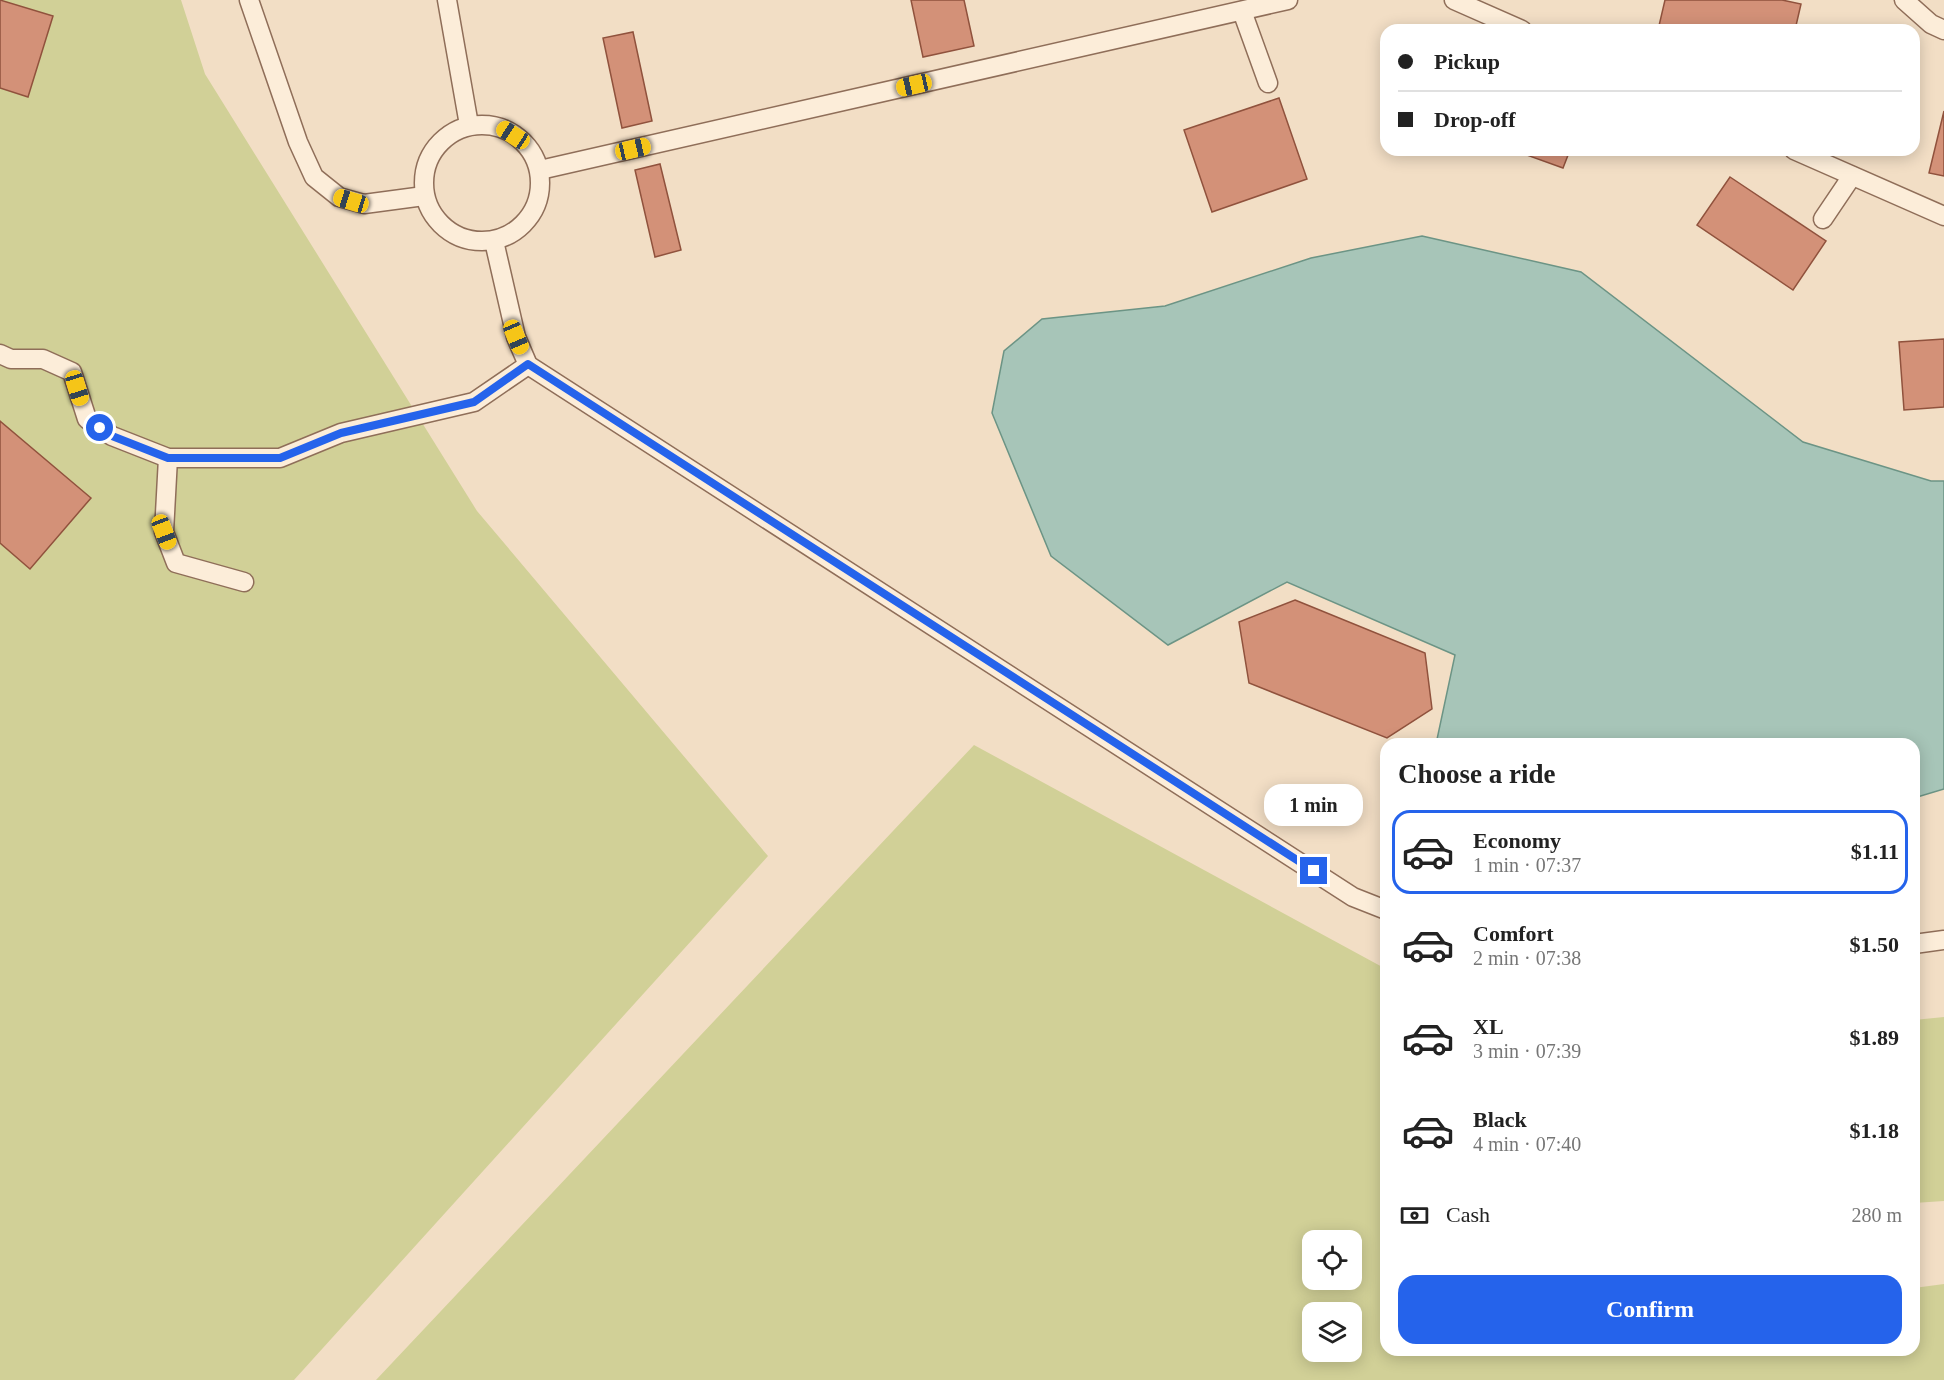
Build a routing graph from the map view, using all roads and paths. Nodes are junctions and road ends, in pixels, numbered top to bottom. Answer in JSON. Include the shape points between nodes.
{"nodes":[{"id":1,"x":249,"y":0,"type":"edge"},
{"id":2,"x":447,"y":0,"type":"edge"},
{"id":3,"x":1288,"y":0,"type":"edge"},
{"id":4,"x":1454,"y":0,"type":"edge"},
{"id":5,"x":1904,"y":0,"type":"edge"},
{"id":6,"x":1242,"y":11,"type":"junction"},
{"id":7,"x":1508,"y":24,"type":"edge"},
{"id":8,"x":1944,"y":30,"type":"edge"},
{"id":9,"x":1268,"y":83,"type":"dead end"},
{"id":10,"x":469,"y":125,"type":"junction"},
{"id":11,"x":1807,"y":156,"type":"edge"},
{"id":12,"x":540,"y":170,"type":"junction"},
{"id":13,"x":1852,"y":176,"type":"junction"},
{"id":14,"x":424,"y":196,"type":"junction"},
{"id":15,"x":1944,"y":216,"type":"edge"},
{"id":16,"x":1823,"y":219,"type":"dead end"},
{"id":17,"x":494,"y":241,"type":"junction"},
{"id":18,"x":0,"y":354,"type":"edge"},
{"id":19,"x":528,"y":364,"type":"junction"},
{"id":20,"x":168,"y":458,"type":"junction"},
{"id":21,"x":244,"y":582,"type":"dead end"},
{"id":22,"x":1380,"y":908,"type":"edge"},
{"id":23,"x":1944,"y":940,"type":"edge"},
{"id":24,"x":1920,"y":943,"type":"edge"}],
"edges":[{"from":1,"to":14,"type":"lane","via":[[314,177],[339,197],[364,204]]},
{"from":2,"to":10,"type":"lane"},
{"from":3,"to":6,"type":"lane"},
{"from":4,"to":7,"type":"lane"},
{"from":5,"to":8,"type":"lane"},
{"from":6,"to":9,"type":"lane"},
{"from":6,"to":12,"type":"lane"},
{"from":10,"to":12,"type":"lane","via":[[500,126],[526,143]]},
{"from":10,"to":14,"type":"lane","via":[[442,139],[425,165]]},
{"from":11,"to":13,"type":"lane"},
{"from":12,"to":17,"type":"lane","via":[[538,201],[522,227]]},
{"from":13,"to":15,"type":"lane"},
{"from":13,"to":16,"type":"lane"},
{"from":14,"to":17,"type":"lane","via":[[438,223],[463,240]]},
{"from":17,"to":19,"type":"lane","via":[[516,337]]},
{"from":18,"to":20,"type":"lane","via":[[11,359],[43,359],[72,372],[87,419],[112,436]]},
{"from":19,"to":20,"type":"lane","via":[[474,402],[341,433],[280,458]]},
{"from":19,"to":22,"type":"lane","via":[[1353,897]]},
{"from":20,"to":21,"type":"lane","via":[[164,532],[176,563]]},
{"from":23,"to":24,"type":"lane"}]}
